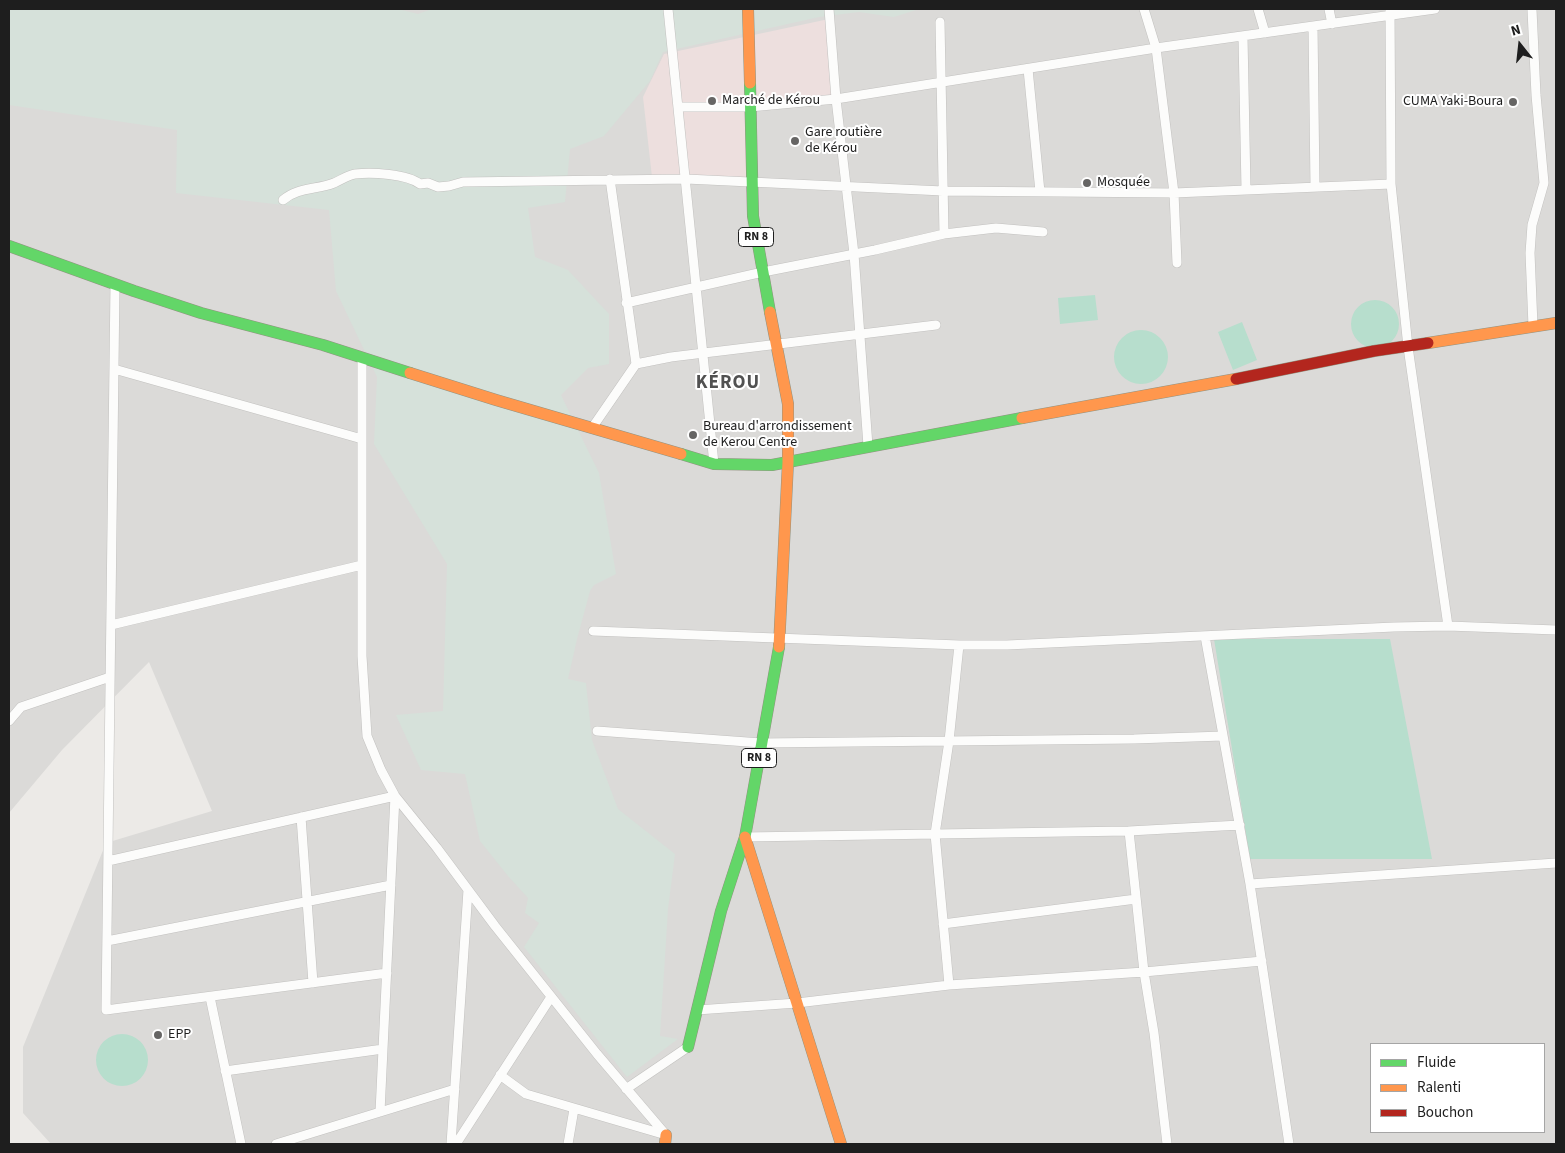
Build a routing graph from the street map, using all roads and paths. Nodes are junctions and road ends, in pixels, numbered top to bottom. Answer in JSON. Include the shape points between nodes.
{"nodes":[{"id":1,"x":668,"y":9,"type":"edge"},
{"id":2,"x":748,"y":9,"type":"edge"},
{"id":3,"x":830,"y":9,"type":"edge"},
{"id":4,"x":1144,"y":9,"type":"edge"},
{"id":5,"x":1258,"y":9,"type":"edge"},
{"id":6,"x":1329,"y":9,"type":"edge"},
{"id":7,"x":1435,"y":9,"type":"edge"},
{"id":8,"x":1532,"y":10,"type":"dead end"},
{"id":9,"x":1390,"y":12,"type":"edge"},
{"id":10,"x":940,"y":22,"type":"dead end"},
{"id":11,"x":1332,"y":24,"type":"junction"},
{"id":12,"x":1313,"y":26,"type":"junction"},
{"id":13,"x":1265,"y":33,"type":"junction"},
{"id":14,"x":1243,"y":37,"type":"junction"},
{"id":15,"x":1156,"y":48,"type":"junction"},
{"id":16,"x":1028,"y":69,"type":"junction"},
{"id":17,"x":941,"y":82,"type":"junction"},
{"id":18,"x":836,"y":99,"type":"junction"},
{"id":19,"x":678,"y":106,"type":"junction"},
{"id":20,"x":749,"y":106,"type":"junction"},
{"id":21,"x":610,"y":179,"type":"junction"},
{"id":22,"x":686,"y":179,"type":"junction"},
{"id":23,"x":752,"y":182,"type":"junction"},
{"id":24,"x":1391,"y":184,"type":"junction"},
{"id":25,"x":846,"y":187,"type":"junction"},
{"id":26,"x":1315,"y":187,"type":"junction"},
{"id":27,"x":1246,"y":189,"type":"junction"},
{"id":28,"x":943,"y":191,"type":"junction"},
{"id":29,"x":1040,"y":192,"type":"junction"},
{"id":30,"x":1174,"y":193,"type":"junction"},
{"id":31,"x":283,"y":200,"type":"dead end"},
{"id":32,"x":1042,"y":232,"type":"dead end"},
{"id":33,"x":944,"y":234,"type":"junction"},
{"id":34,"x":9,"y":246,"type":"edge"},
{"id":35,"x":854,"y":254,"type":"junction"},
{"id":36,"x":1177,"y":263,"type":"dead end"},
{"id":37,"x":763,"y":272,"type":"junction"},
{"id":38,"x":115,"y":284,"type":"junction"},
{"id":39,"x":697,"y":287,"type":"junction"},
{"id":40,"x":626,"y":303,"type":"junction"},
{"id":41,"x":1556,"y":323,"type":"edge"},
{"id":42,"x":936,"y":325,"type":"dead end"},
{"id":43,"x":1533,"y":326,"type":"junction"},
{"id":44,"x":860,"y":334,"type":"junction"},
{"id":45,"x":775,"y":344,"type":"junction"},
{"id":46,"x":1408,"y":347,"type":"junction"},
{"id":47,"x":704,"y":353,"type":"junction"},
{"id":48,"x":362,"y":358,"type":"junction"},
{"id":49,"x":636,"y":364,"type":"junction"},
{"id":50,"x":114,"y":369,"type":"junction"},
{"id":51,"x":592,"y":428,"type":"junction"},
{"id":52,"x":362,"y":439,"type":"junction"},
{"id":53,"x":868,"y":446,"type":"junction"},
{"id":54,"x":788,"y":462,"type":"junction"},
{"id":55,"x":714,"y":464,"type":"junction"},
{"id":56,"x":362,"y":565,"type":"junction"},
{"id":57,"x":111,"y":625,"type":"junction"},
{"id":58,"x":1448,"y":626,"type":"junction"},
{"id":59,"x":1556,"y":630,"type":"edge"},
{"id":60,"x":593,"y":631,"type":"dead end"},
{"id":61,"x":1205,"y":636,"type":"junction"},
{"id":62,"x":780,"y":639,"type":"junction"},
{"id":63,"x":959,"y":645,"type":"junction"},
{"id":64,"x":110,"y":677,"type":"junction"},
{"id":65,"x":9,"y":721,"type":"edge"},
{"id":66,"x":597,"y":731,"type":"dead end"},
{"id":67,"x":1223,"y":736,"type":"junction"},
{"id":68,"x":949,"y":741,"type":"junction"},
{"id":69,"x":761,"y":744,"type":"junction"},
{"id":70,"x":395,"y":796,"type":"junction"},
{"id":71,"x":301,"y":817,"type":"junction"},
{"id":72,"x":1240,"y":825,"type":"junction"},
{"id":73,"x":1129,"y":831,"type":"junction"},
{"id":74,"x":935,"y":834,"type":"junction"},
{"id":75,"x":745,"y":837,"type":"junction"},
{"id":76,"x":108,"y":861,"type":"junction"},
{"id":77,"x":1556,"y":863,"type":"edge"},
{"id":78,"x":1250,"y":884,"type":"junction"},
{"id":79,"x":391,"y":886,"type":"junction"},
{"id":80,"x":468,"y":890,"type":"junction"},
{"id":81,"x":1136,"y":899,"type":"junction"},
{"id":82,"x":307,"y":902,"type":"junction"},
{"id":83,"x":943,"y":924,"type":"junction"},
{"id":84,"x":107,"y":941,"type":"junction"},
{"id":85,"x":1262,"y":961,"type":"junction"},
{"id":86,"x":1144,"y":972,"type":"junction"},
{"id":87,"x":387,"y":974,"type":"junction"},
{"id":88,"x":313,"y":983,"type":"junction"},
{"id":89,"x":949,"y":985,"type":"junction"},
{"id":90,"x":210,"y":997,"type":"junction"},
{"id":91,"x":551,"y":997,"type":"junction"},
{"id":92,"x":797,"y":1003,"type":"junction"},
{"id":93,"x":697,"y":1010,"type":"junction"},
{"id":94,"x":688,"y":1048,"type":"joint"},
{"id":95,"x":383,"y":1049,"type":"junction"},
{"id":96,"x":225,"y":1070,"type":"junction"},
{"id":97,"x":500,"y":1075,"type":"junction"},
{"id":98,"x":626,"y":1088,"type":"junction"},
{"id":99,"x":455,"y":1089,"type":"junction"},
{"id":100,"x":574,"y":1109,"type":"junction"},
{"id":101,"x":380,"y":1112,"type":"junction"},
{"id":102,"x":665,"y":1140,"type":"edge"},
{"id":103,"x":241,"y":1144,"type":"edge"},
{"id":104,"x":276,"y":1144,"type":"edge"},
{"id":105,"x":451,"y":1144,"type":"edge"},
{"id":106,"x":456,"y":1144,"type":"edge"},
{"id":107,"x":568,"y":1144,"type":"edge"},
{"id":108,"x":841,"y":1144,"type":"edge"},
{"id":109,"x":1167,"y":1144,"type":"edge"},
{"id":110,"x":1289,"y":1144,"type":"edge"}],
"edges":[{"from":1,"to":19,"type":"street"},
{"from":2,"to":20,"type":"main road","number":"RN 8"},
{"from":3,"to":18,"type":"street"},
{"from":4,"to":15,"type":"street"},
{"from":5,"to":13,"type":"street"},
{"from":6,"to":11,"type":"street"},
{"from":7,"to":9,"type":"street"},
{"from":8,"to":43,"type":"street","via":[[1544,183],[1532,226]]},
{"from":9,"to":11,"type":"street"},
{"from":9,"to":24,"type":"street"},
{"from":10,"to":17,"type":"street"},
{"from":11,"to":12,"type":"street"},
{"from":12,"to":13,"type":"street"},
{"from":12,"to":26,"type":"street"},
{"from":13,"to":14,"type":"street"},
{"from":14,"to":15,"type":"street"},
{"from":14,"to":27,"type":"street"},
{"from":15,"to":16,"type":"street"},
{"from":15,"to":30,"type":"street"},
{"from":16,"to":17,"type":"street"},
{"from":16,"to":29,"type":"street"},
{"from":17,"to":18,"type":"street"},
{"from":17,"to":28,"type":"street"},
{"from":18,"to":20,"type":"street"},
{"from":18,"to":25,"type":"street"},
{"from":19,"to":20,"type":"street"},
{"from":19,"to":22,"type":"street"},
{"from":20,"to":23,"type":"main road","number":"RN 8"},
{"from":21,"to":22,"type":"street"},
{"from":21,"to":31,"type":"street","via":[[462,182],[438,187],[394,176],[357,174],[296,192]]},
{"from":21,"to":40,"type":"street"},
{"from":22,"to":23,"type":"street"},
{"from":22,"to":39,"type":"street"},
{"from":23,"to":25,"type":"street"},
{"from":23,"to":37,"type":"main road","number":"RN 8","via":[[753,216]]},
{"from":24,"to":26,"type":"street"},
{"from":24,"to":46,"type":"street"},
{"from":25,"to":28,"type":"street"},
{"from":25,"to":35,"type":"street"},
{"from":26,"to":27,"type":"street"},
{"from":27,"to":30,"type":"street"},
{"from":28,"to":29,"type":"street"},
{"from":28,"to":33,"type":"street"},
{"from":29,"to":30,"type":"street"},
{"from":30,"to":36,"type":"street"},
{"from":32,"to":33,"type":"street","via":[[996,228]]},
{"from":33,"to":35,"type":"street"},
{"from":34,"to":38,"type":"main road"},
{"from":35,"to":37,"type":"street"},
{"from":35,"to":44,"type":"street"},
{"from":37,"to":39,"type":"street"},
{"from":37,"to":45,"type":"main road","number":"RN 8"},
{"from":38,"to":48,"type":"main road","via":[[201,313]]},
{"from":38,"to":50,"type":"street"},
{"from":39,"to":40,"type":"street"},
{"from":39,"to":47,"type":"street"},
{"from":40,"to":49,"type":"street"},
{"from":41,"to":43,"type":"main road"},
{"from":42,"to":44,"type":"street"},
{"from":43,"to":46,"type":"main road"},
{"from":44,"to":45,"type":"street"},
{"from":44,"to":53,"type":"street"},
{"from":45,"to":47,"type":"street"},
{"from":45,"to":54,"type":"main road","number":"RN 8","via":[[788,404]]},
{"from":46,"to":53,"type":"main road"},
{"from":46,"to":58,"type":"street"},
{"from":47,"to":49,"type":"street"},
{"from":47,"to":55,"type":"street"},
{"from":48,"to":51,"type":"main road"},
{"from":48,"to":52,"type":"street"},
{"from":49,"to":51,"type":"street"},
{"from":50,"to":52,"type":"street"},
{"from":50,"to":57,"type":"street"},
{"from":51,"to":55,"type":"main road"},
{"from":52,"to":56,"type":"street"},
{"from":53,"to":54,"type":"main road"},
{"from":54,"to":55,"type":"main road","via":[[772,465]]},
{"from":54,"to":62,"type":"main road","number":"RN 8"},
{"from":56,"to":57,"type":"street"},
{"from":56,"to":70,"type":"street","via":[[362,656],[367,736]]},
{"from":57,"to":64,"type":"street"},
{"from":58,"to":59,"type":"street"},
{"from":58,"to":61,"type":"street"},
{"from":60,"to":62,"type":"street"},
{"from":61,"to":63,"type":"street"},
{"from":61,"to":67,"type":"street"},
{"from":62,"to":63,"type":"street"},
{"from":62,"to":69,"type":"main road","number":"RN 8"},
{"from":63,"to":68,"type":"street"},
{"from":64,"to":65,"type":"street","via":[[21,707]]},
{"from":64,"to":76,"type":"street"},
{"from":66,"to":69,"type":"street"},
{"from":67,"to":68,"type":"street"},
{"from":67,"to":72,"type":"street"},
{"from":68,"to":69,"type":"street"},
{"from":68,"to":74,"type":"street"},
{"from":69,"to":75,"type":"main road","number":"RN 8"},
{"from":70,"to":71,"type":"street"},
{"from":70,"to":79,"type":"street"},
{"from":70,"to":80,"type":"street"},
{"from":71,"to":76,"type":"street"},
{"from":71,"to":82,"type":"street"},
{"from":72,"to":73,"type":"street"},
{"from":72,"to":78,"type":"street"},
{"from":73,"to":74,"type":"street"},
{"from":73,"to":81,"type":"street"},
{"from":74,"to":75,"type":"street"},
{"from":74,"to":83,"type":"street"},
{"from":75,"to":92,"type":"main road"},
{"from":75,"to":93,"type":"main road","number":"RN 8"},
{"from":76,"to":84,"type":"street"},
{"from":77,"to":78,"type":"street"},
{"from":78,"to":85,"type":"street"},
{"from":79,"to":82,"type":"street"},
{"from":79,"to":87,"type":"street"},
{"from":80,"to":91,"type":"street"},
{"from":80,"to":99,"type":"street"},
{"from":81,"to":83,"type":"street"},
{"from":81,"to":86,"type":"street"},
{"from":82,"to":84,"type":"street"},
{"from":82,"to":88,"type":"street"},
{"from":83,"to":89,"type":"street"},
{"from":84,"to":90,"type":"street","via":[[106,1010]]},
{"from":85,"to":86,"type":"street"},
{"from":85,"to":110,"type":"street"},
{"from":86,"to":89,"type":"street"},
{"from":86,"to":109,"type":"street"},
{"from":87,"to":88,"type":"street"},
{"from":87,"to":95,"type":"street"},
{"from":88,"to":90,"type":"street"},
{"from":89,"to":92,"type":"street"},
{"from":90,"to":96,"type":"street"},
{"from":91,"to":97,"type":"street"},
{"from":91,"to":98,"type":"street"},
{"from":92,"to":93,"type":"street"},
{"from":92,"to":108,"type":"main road"},
{"from":93,"to":94,"type":"main road","number":"RN 8"},
{"from":94,"to":98,"type":"street"},
{"from":95,"to":96,"type":"street"},
{"from":95,"to":101,"type":"street"},
{"from":96,"to":103,"type":"street"},
{"from":97,"to":100,"type":"street","via":[[526,1094]]},
{"from":97,"to":106,"type":"street"},
{"from":98,"to":102,"type":"street"},
{"from":99,"to":101,"type":"street"},
{"from":99,"to":105,"type":"street"},
{"from":100,"to":102,"type":"street"},
{"from":100,"to":107,"type":"street"},
{"from":101,"to":104,"type":"street"}]}
